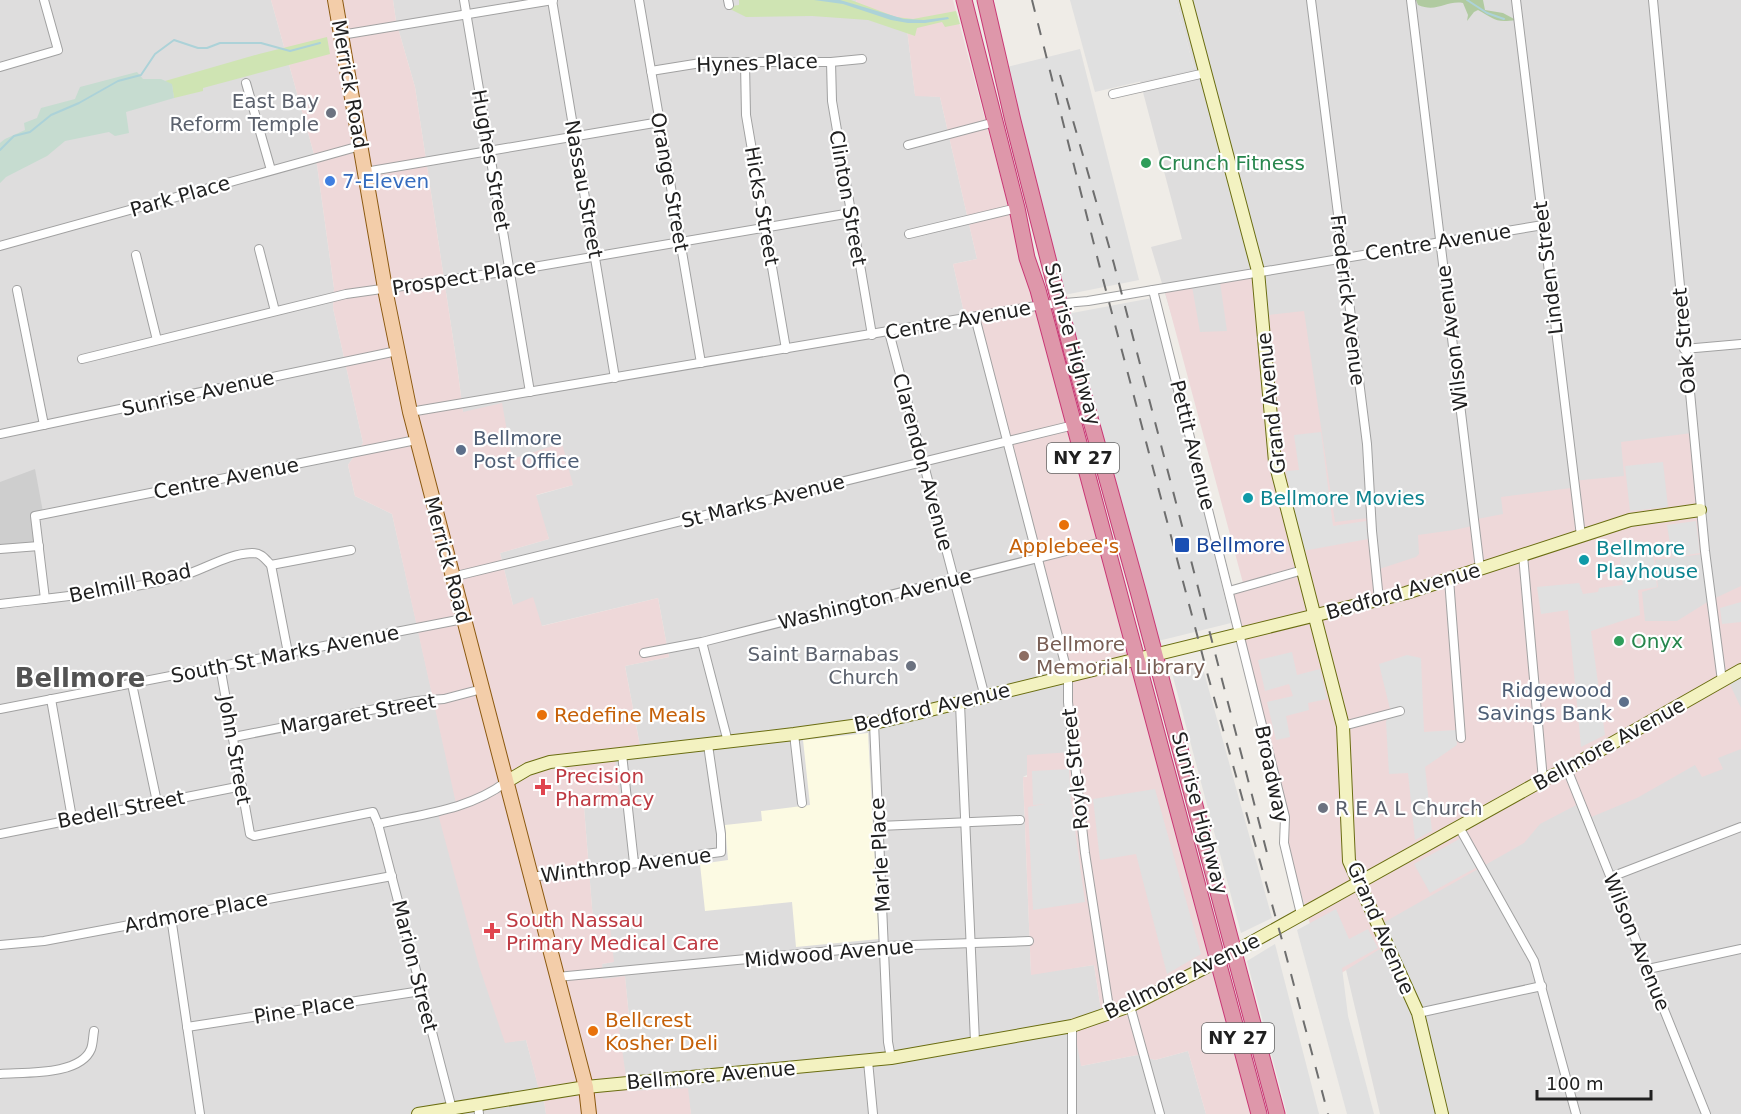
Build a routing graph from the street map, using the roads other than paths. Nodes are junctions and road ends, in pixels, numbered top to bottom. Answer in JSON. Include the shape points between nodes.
{"nodes":[{"id":1,"x":44,"y":0,"type":"edge"},
{"id":2,"x":336,"y":0,"type":"edge"},
{"id":3,"x":464,"y":0,"type":"edge"},
{"id":4,"x":552,"y":0,"type":"edge"},
{"id":5,"x":639,"y":0,"type":"edge"},
{"id":6,"x":964,"y":0,"type":"edge"},
{"id":7,"x":985,"y":0,"type":"edge"},
{"id":8,"x":1185,"y":0,"type":"edge"},
{"id":9,"x":1311,"y":0,"type":"edge"},
{"id":10,"x":1411,"y":0,"type":"edge"},
{"id":11,"x":1516,"y":0,"type":"edge"},
{"id":12,"x":1653,"y":0,"type":"edge"},
{"id":13,"x":466,"y":15,"type":"junction"},
{"id":14,"x":342,"y":35,"type":"junction"},
{"id":15,"x":862,"y":59,"type":"dead end"},
{"id":16,"x":831,"y":62,"type":"junction"},
{"id":17,"x":745,"y":63,"type":"junction"},
{"id":18,"x":1,"y":67,"type":"edge"},
{"id":19,"x":651,"y":71,"type":"junction"},
{"id":20,"x":1205,"y":73,"type":"junction"},
{"id":21,"x":246,"y":83,"type":"dead end"},
{"id":22,"x":1113,"y":94,"type":"dead end"},
{"id":23,"x":660,"y":122,"type":"junction"},
{"id":24,"x":995,"y":122,"type":"junction"},
{"id":25,"x":575,"y":137,"type":"junction"},
{"id":26,"x":908,"y":145,"type":"dead end"},
{"id":27,"x":360,"y":146,"type":"junction"},
{"id":28,"x":489,"y":151,"type":"junction"},
{"id":29,"x":271,"y":170,"type":"junction"},
{"id":30,"x":365,"y":172,"type":"junction"},
{"id":31,"x":1017,"y":208,"type":"junction"},
{"id":32,"x":851,"y":213,"type":"junction"},
{"id":33,"x":1543,"y":225,"type":"junction"},
{"id":34,"x":766,"y":228,"type":"junction"},
{"id":35,"x":909,"y":234,"type":"dead end"},
{"id":36,"x":1440,"y":241,"type":"junction"},
{"id":37,"x":680,"y":242,"type":"junction"},
{"id":38,"x":0,"y":246,"type":"edge"},
{"id":39,"x":260,"y":249,"type":"dead end"},
{"id":40,"x":136,"y":255,"type":"dead end"},
{"id":41,"x":595,"y":256,"type":"junction"},
{"id":42,"x":1342,"y":257,"type":"junction"},
{"id":43,"x":510,"y":271,"type":"junction"},
{"id":44,"x":1257,"y":271,"type":"junction"},
{"id":45,"x":385,"y":289,"type":"junction"},
{"id":46,"x":18,"y":290,"type":"dead end"},
{"id":47,"x":1153,"y":290,"type":"junction"},
{"id":48,"x":1059,"y":303,"type":"junction"},
{"id":49,"x":1041,"y":305,"type":"junction"},
{"id":50,"x":275,"y":311,"type":"junction"},
{"id":51,"x":975,"y":317,"type":"junction"},
{"id":52,"x":889,"y":332,"type":"junction"},
{"id":53,"x":872,"y":335,"type":"junction"},
{"id":54,"x":157,"y":340,"type":"junction"},
{"id":55,"x":1741,"y":344,"type":"edge"},
{"id":56,"x":1684,"y":348,"type":"junction"},
{"id":57,"x":786,"y":349,"type":"junction"},
{"id":58,"x":397,"y":351,"type":"junction"},
{"id":59,"x":82,"y":359,"type":"dead end"},
{"id":60,"x":700,"y":363,"type":"junction"},
{"id":61,"x":615,"y":378,"type":"junction"},
{"id":62,"x":530,"y":392,"type":"junction"},
{"id":63,"x":410,"y":412,"type":"junction"},
{"id":64,"x":44,"y":425,"type":"junction"},
{"id":65,"x":1074,"y":425,"type":"junction"},
{"id":66,"x":0,"y":434,"type":"edge"},
{"id":67,"x":416,"y":440,"type":"junction"},
{"id":68,"x":1007,"y":441,"type":"junction"},
{"id":69,"x":923,"y":461,"type":"junction"},
{"id":70,"x":1700,"y":510,"type":"junction"},
{"id":71,"x":1581,"y":536,"type":"junction"},
{"id":72,"x":1106,"y":541,"type":"junction"},
{"id":73,"x":39,"y":546,"type":"junction"},
{"id":74,"x":0,"y":549,"type":"edge"},
{"id":75,"x":351,"y":550,"type":"dead end"},
{"id":76,"x":1523,"y":555,"type":"junction"},
{"id":77,"x":1038,"y":558,"type":"junction"},
{"id":78,"x":271,"y":565,"type":"junction"},
{"id":79,"x":1480,"y":569,"type":"junction"},
{"id":80,"x":1303,"y":570,"type":"junction"},
{"id":81,"x":452,"y":578,"type":"junction"},
{"id":82,"x":954,"y":579,"type":"junction"},
{"id":83,"x":1449,"y":579,"type":"junction"},
{"id":84,"x":1229,"y":591,"type":"junction"},
{"id":85,"x":45,"y":599,"type":"junction"},
{"id":86,"x":1379,"y":600,"type":"junction"},
{"id":87,"x":0,"y":604,"type":"edge"},
{"id":88,"x":1314,"y":616,"type":"junction"},
{"id":89,"x":463,"y":620,"type":"junction"},
{"id":90,"x":1240,"y":634,"type":"junction"},
{"id":91,"x":702,"y":642,"type":"junction"},
{"id":92,"x":288,"y":653,"type":"junction"},
{"id":93,"x":644,"y":653,"type":"dead end"},
{"id":94,"x":1154,"y":655,"type":"junction"},
{"id":95,"x":1137,"y":659,"type":"junction"},
{"id":96,"x":220,"y":666,"type":"junction"},
{"id":97,"x":1741,"y":670,"type":"edge"},
{"id":98,"x":1068,"y":675,"type":"junction"},
{"id":99,"x":1722,"y":681,"type":"junction"},
{"id":100,"x":132,"y":684,"type":"junction"},
{"id":101,"x":482,"y":688,"type":"junction"},
{"id":102,"x":985,"y":697,"type":"junction"},
{"id":103,"x":51,"y":699,"type":"junction"},
{"id":104,"x":960,"y":704,"type":"junction"},
{"id":105,"x":0,"y":709,"type":"edge"},
{"id":106,"x":1400,"y":711,"type":"dead end"},
{"id":107,"x":874,"y":723,"type":"junction"},
{"id":108,"x":1343,"y":726,"type":"junction"},
{"id":109,"x":794,"y":734,"type":"junction"},
{"id":110,"x":234,"y":737,"type":"junction"},
{"id":111,"x":1461,"y":738,"type":"dead end"},
{"id":112,"x":728,"y":742,"type":"junction"},
{"id":113,"x":708,"y":745,"type":"junction"},
{"id":114,"x":622,"y":754,"type":"junction"},
{"id":115,"x":1567,"y":769,"type":"junction"},
{"id":116,"x":1543,"y":780,"type":"junction"},
{"id":117,"x":506,"y":782,"type":"junction"},
{"id":118,"x":242,"y":786,"type":"junction"},
{"id":119,"x":157,"y":802,"type":"junction"},
{"id":120,"x":802,"y":803,"type":"dead end"},
{"id":121,"x":72,"y":819,"type":"junction"},
{"id":122,"x":1020,"y":820,"type":"dead end"},
{"id":123,"x":965,"y":822,"type":"junction"},
{"id":124,"x":378,"y":824,"type":"junction"},
{"id":125,"x":879,"y":826,"type":"junction"},
{"id":126,"x":1459,"y":826,"type":"junction"},
{"id":127,"x":1741,"y":827,"type":"edge"},
{"id":128,"x":0,"y":834,"type":"edge"},
{"id":129,"x":634,"y":863,"type":"junction"},
{"id":130,"x":392,"y":876,"type":"junction"},
{"id":131,"x":531,"y":877,"type":"junction"},
{"id":132,"x":1611,"y":877,"type":"junction"},
{"id":133,"x":1358,"y":882,"type":"junction"},
{"id":134,"x":1301,"y":915,"type":"junction"},
{"id":135,"x":171,"y":917,"type":"junction"},
{"id":136,"x":1029,"y":941,"type":"dead end"},
{"id":137,"x":970,"y":943,"type":"junction"},
{"id":138,"x":0,"y":945,"type":"edge"},
{"id":139,"x":884,"y":946,"type":"junction"},
{"id":140,"x":1741,"y":950,"type":"edge"},
{"id":141,"x":1233,"y":953,"type":"junction"},
{"id":142,"x":1218,"y":961,"type":"junction"},
{"id":143,"x":1648,"y":969,"type":"junction"},
{"id":144,"x":557,"y":977,"type":"junction"},
{"id":145,"x":1542,"y":986,"type":"junction"},
{"id":146,"x":421,"y":990,"type":"junction"},
{"id":147,"x":1130,"y":1006,"type":"junction"},
{"id":148,"x":1418,"y":1013,"type":"junction"},
{"id":149,"x":1110,"y":1014,"type":"junction"},
{"id":150,"x":1072,"y":1026,"type":"junction"},
{"id":151,"x":187,"y":1027,"type":"junction"},
{"id":152,"x":94,"y":1031,"type":"dead end"},
{"id":153,"x":975,"y":1042,"type":"junction"},
{"id":154,"x":891,"y":1058,"type":"junction"},
{"id":155,"x":868,"y":1061,"type":"junction"},
{"id":156,"x":0,"y":1074,"type":"edge"},
{"id":157,"x":586,"y":1087,"type":"junction"},
{"id":158,"x":452,"y":1109,"type":"junction"},
{"id":159,"x":478,"y":1109,"type":"edge"},
{"id":160,"x":200,"y":1114,"type":"edge"},
{"id":161,"x":418,"y":1114,"type":"edge"},
{"id":162,"x":589,"y":1114,"type":"edge"},
{"id":163,"x":873,"y":1114,"type":"edge"},
{"id":164,"x":1072,"y":1114,"type":"edge"},
{"id":165,"x":1160,"y":1114,"type":"edge"},
{"id":166,"x":1259,"y":1114,"type":"edge"},
{"id":167,"x":1277,"y":1114,"type":"edge"},
{"id":168,"x":1443,"y":1114,"type":"edge"},
{"id":169,"x":1576,"y":1114,"type":"edge"},
{"id":170,"x":1706,"y":1114,"type":"edge"}],
"edges":[{"from":1,"to":18,"type":"street","via":[[58,50]]},
{"from":2,"to":14,"type":"main road","name":"Merrick Road"},
{"from":3,"to":13,"type":"street","name":"Hughes Street"},
{"from":4,"to":13,"type":"street"},
{"from":4,"to":25,"type":"street","name":"Nassau Street"},
{"from":5,"to":19,"type":"street","name":"Orange Street"},
{"from":6,"to":24,"type":"highway","name":"Sunrise Highway","number":"NY 27"},
{"from":7,"to":48,"type":"highway","name":"Sunrise Highway","number":"NY 27"},
{"from":8,"to":20,"type":"street","name":"Grand Avenue"},
{"from":9,"to":42,"type":"street","name":"Frederick Avenue"},
{"from":10,"to":36,"type":"street","name":"Wilson Avenue"},
{"from":11,"to":33,"type":"street","name":"Linden Street"},
{"from":12,"to":56,"type":"street","name":"Oak Street"},
{"from":13,"to":14,"type":"street"},
{"from":13,"to":28,"type":"street","name":"Hughes Street"},
{"from":14,"to":27,"type":"main road","name":"Merrick Road"},
{"from":15,"to":16,"type":"street","name":"Hynes Place"},
{"from":16,"to":17,"type":"street","name":"Hynes Place"},
{"from":16,"to":32,"type":"street","name":"Clinton Street","via":[[832,101]]},
{"from":17,"to":19,"type":"street","name":"Hynes Place","via":[[707,62]]},
{"from":17,"to":34,"type":"street","name":"Hicks Street","via":[[746,115]]},
{"from":19,"to":23,"type":"street","name":"Orange Street"},
{"from":20,"to":22,"type":"street"},
{"from":20,"to":44,"type":"street","name":"Grand Avenue"},
{"from":21,"to":29,"type":"street"},
{"from":23,"to":25,"type":"street"},
{"from":23,"to":37,"type":"street","name":"Orange Street"},
{"from":24,"to":26,"type":"street"},
{"from":24,"to":31,"type":"highway","name":"Sunrise Highway","number":"NY 27"},
{"from":25,"to":28,"type":"street"},
{"from":25,"to":41,"type":"street","name":"Nassau Street"},
{"from":27,"to":29,"type":"street","name":"Park Place"},
{"from":27,"to":30,"type":"main road","name":"Merrick Road"},
{"from":28,"to":30,"type":"street"},
{"from":28,"to":43,"type":"street","name":"Hughes Street"},
{"from":29,"to":38,"type":"street","name":"Park Place"},
{"from":30,"to":45,"type":"main road","name":"Merrick Road"},
{"from":31,"to":35,"type":"street"},
{"from":31,"to":49,"type":"highway","name":"Sunrise Highway","number":"NY 27"},
{"from":32,"to":34,"type":"street","name":"Prospect Place"},
{"from":32,"to":53,"type":"street","name":"Clinton Street"},
{"from":33,"to":36,"type":"street","name":"Centre Avenue"},
{"from":33,"to":71,"type":"street","name":"Linden Street"},
{"from":34,"to":37,"type":"street","name":"Prospect Place"},
{"from":34,"to":57,"type":"street","name":"Hicks Street"},
{"from":36,"to":42,"type":"street","name":"Centre Avenue"},
{"from":36,"to":79,"type":"street","name":"Wilson Avenue"},
{"from":37,"to":41,"type":"street","name":"Prospect Place"},
{"from":37,"to":60,"type":"street","name":"Orange Street"},
{"from":39,"to":50,"type":"street"},
{"from":40,"to":54,"type":"street"},
{"from":41,"to":43,"type":"street","name":"Prospect Place"},
{"from":41,"to":61,"type":"street","name":"Nassau Street"},
{"from":42,"to":44,"type":"street","name":"Centre Avenue"},
{"from":42,"to":86,"type":"street","name":"Frederick Avenue","via":[[1367,444]]},
{"from":43,"to":45,"type":"street","name":"Prospect Place"},
{"from":43,"to":62,"type":"street","name":"Hughes Street"},
{"from":44,"to":47,"type":"street","name":"Centre Avenue"},
{"from":44,"to":80,"type":"street","name":"Grand Avenue","via":[[1275,462]]},
{"from":45,"to":50,"type":"street","name":"Prospect Place"},
{"from":45,"to":58,"type":"main road","name":"Merrick Road"},
{"from":46,"to":64,"type":"street"},
{"from":47,"to":48,"type":"street","name":"Centre Avenue"},
{"from":47,"to":84,"type":"street","name":"Pettit Avenue"},
{"from":48,"to":49,"type":"street","name":"Centre Avenue"},
{"from":48,"to":94,"type":"highway","name":"Sunrise Highway","number":"NY 27"},
{"from":49,"to":51,"type":"street","name":"Centre Avenue"},
{"from":49,"to":65,"type":"highway","name":"Sunrise Highway","number":"NY 27"},
{"from":50,"to":54,"type":"street","name":"Prospect Place"},
{"from":51,"to":52,"type":"street","name":"Centre Avenue"},
{"from":51,"to":68,"type":"street","name":"Royle Street"},
{"from":52,"to":53,"type":"street","name":"Centre Avenue"},
{"from":52,"to":69,"type":"street","name":"Clarendon Avenue"},
{"from":53,"to":57,"type":"street","name":"Centre Avenue"},
{"from":54,"to":59,"type":"street","name":"Prospect Place"},
{"from":55,"to":56,"type":"street"},
{"from":56,"to":70,"type":"street","name":"Oak Street"},
{"from":57,"to":60,"type":"street","name":"Centre Avenue"},
{"from":58,"to":63,"type":"main road","name":"Merrick Road"},
{"from":58,"to":64,"type":"street","name":"Sunrise Avenue"},
{"from":60,"to":61,"type":"street","name":"Centre Avenue"},
{"from":61,"to":62,"type":"street","name":"Centre Avenue"},
{"from":62,"to":63,"type":"street","name":"Centre Avenue"},
{"from":63,"to":67,"type":"main road","name":"Merrick Road"},
{"from":64,"to":66,"type":"street","name":"Sunrise Avenue"},
{"from":65,"to":68,"type":"street","name":"St Marks Avenue"},
{"from":65,"to":72,"type":"highway","name":"Sunrise Highway","number":"NY 27"},
{"from":67,"to":73,"type":"street","name":"Centre Avenue","via":[[35,516]]},
{"from":67,"to":81,"type":"main road","name":"Merrick Road"},
{"from":68,"to":69,"type":"street","name":"St Marks Avenue"},
{"from":68,"to":77,"type":"street","name":"Royle Street"},
{"from":69,"to":81,"type":"street","name":"St Marks Avenue"},
{"from":69,"to":82,"type":"street","name":"Clarendon Avenue"},
{"from":70,"to":71,"type":"street","name":"Bedford Avenue","via":[[1630,520]]},
{"from":70,"to":99,"type":"street","name":"Oak Street"},
{"from":71,"to":76,"type":"street","name":"Bedford Avenue"},
{"from":72,"to":77,"type":"street","name":"Washington Avenue"},
{"from":72,"to":95,"type":"highway","name":"Sunrise Highway","number":"NY 27"},
{"from":73,"to":74,"type":"street"},
{"from":73,"to":85,"type":"street"},
{"from":75,"to":78,"type":"street"},
{"from":76,"to":79,"type":"street","name":"Bedford Avenue"},
{"from":76,"to":116,"type":"street"},
{"from":77,"to":82,"type":"street","name":"Washington Avenue"},
{"from":77,"to":98,"type":"street","name":"Royle Street"},
{"from":78,"to":85,"type":"street","name":"Belmill Road","via":[[261,555],[250,554],[218,560],[177,578]]},
{"from":78,"to":92,"type":"street"},
{"from":79,"to":83,"type":"street","name":"Bedford Avenue"},
{"from":80,"to":84,"type":"street"},
{"from":80,"to":88,"type":"street","name":"Grand Avenue"},
{"from":81,"to":89,"type":"main road","name":"Merrick Road"},
{"from":82,"to":91,"type":"street","name":"Washington Avenue"},
{"from":82,"to":102,"type":"street","name":"Clarendon Avenue"},
{"from":83,"to":86,"type":"street","name":"Bedford Avenue"},
{"from":83,"to":111,"type":"street"},
{"from":84,"to":90,"type":"street","name":"Pettit Avenue"},
{"from":85,"to":87,"type":"street","name":"Belmill Road"},
{"from":86,"to":88,"type":"street","name":"Bedford Avenue"},
{"from":88,"to":90,"type":"street","name":"Bedford Avenue"},
{"from":88,"to":108,"type":"street","name":"Grand Avenue"},
{"from":89,"to":92,"type":"street","name":"South St Marks Avenue"},
{"from":89,"to":101,"type":"main road","name":"Merrick Road"},
{"from":90,"to":94,"type":"street","name":"Bedford Avenue"},
{"from":90,"to":134,"type":"street","name":"Broadway","via":[[1285,817],[1284,843]]},
{"from":91,"to":93,"type":"street","name":"Washington Avenue"},
{"from":91,"to":112,"type":"street"},
{"from":92,"to":96,"type":"street","name":"South St Marks Avenue"},
{"from":94,"to":95,"type":"street","name":"Bedford Avenue"},
{"from":94,"to":141,"type":"highway","name":"Sunrise Highway","number":"NY 27"},
{"from":95,"to":98,"type":"street","name":"Bedford Avenue"},
{"from":95,"to":142,"type":"highway","name":"Sunrise Highway","number":"NY 27"},
{"from":96,"to":100,"type":"street","name":"South St Marks Avenue"},
{"from":96,"to":110,"type":"street","name":"John Street"},
{"from":97,"to":99,"type":"street","name":"Bellmore Avenue"},
{"from":98,"to":102,"type":"street","name":"Bedford Avenue"},
{"from":98,"to":149,"type":"street","name":"Royle Street","via":[[1085,854]]},
{"from":99,"to":115,"type":"street","name":"Bellmore Avenue"},
{"from":100,"to":103,"type":"street","name":"South St Marks Avenue"},
{"from":100,"to":119,"type":"street"},
{"from":101,"to":110,"type":"street","name":"Margaret Street","via":[[444,699],[416,701]]},
{"from":101,"to":117,"type":"main road","name":"Merrick Road"},
{"from":102,"to":104,"type":"street","name":"Bedford Avenue"},
{"from":103,"to":105,"type":"street","name":"South St Marks Avenue"},
{"from":103,"to":121,"type":"street"},
{"from":104,"to":107,"type":"street","name":"Bedford Avenue"},
{"from":104,"to":123,"type":"street"},
{"from":106,"to":108,"type":"street"},
{"from":107,"to":109,"type":"street","name":"Bedford Avenue"},
{"from":107,"to":125,"type":"street","name":"Marle Place"},
{"from":108,"to":133,"type":"street","name":"Grand Avenue","via":[[1349,861]]},
{"from":109,"to":112,"type":"street","name":"Bedford Avenue"},
{"from":109,"to":120,"type":"street"},
{"from":110,"to":118,"type":"street","name":"John Street"},
{"from":112,"to":113,"type":"street","name":"Bedford Avenue"},
{"from":113,"to":114,"type":"street","name":"Bedford Avenue"},
{"from":113,"to":129,"type":"street","name":"Winthrop Avenue","via":[[721,852]]},
{"from":114,"to":117,"type":"street","name":"Bedford Avenue","via":[[550,762]]},
{"from":114,"to":129,"type":"street"},
{"from":115,"to":116,"type":"street","name":"Bellmore Avenue"},
{"from":115,"to":132,"type":"street","name":"Wilson Avenue"},
{"from":116,"to":126,"type":"street","name":"Bellmore Avenue"},
{"from":117,"to":124,"type":"street","via":[[492,793],[459,807]]},
{"from":117,"to":131,"type":"main road","name":"Merrick Road"},
{"from":118,"to":119,"type":"street","name":"Bedell Street"},
{"from":118,"to":124,"type":"street","name":"John Street","via":[[250,834],[254,836],[373,812]]},
{"from":119,"to":121,"type":"street","name":"Bedell Street"},
{"from":121,"to":128,"type":"street","name":"Bedell Street"},
{"from":122,"to":123,"type":"street"},
{"from":123,"to":125,"type":"street"},
{"from":123,"to":137,"type":"street"},
{"from":124,"to":130,"type":"street","name":"Marion Street"},
{"from":125,"to":139,"type":"street","name":"Marle Place"},
{"from":126,"to":133,"type":"street","name":"Bellmore Avenue"},
{"from":126,"to":145,"type":"street","via":[[1534,961]]},
{"from":127,"to":132,"type":"street"},
{"from":129,"to":131,"type":"street","name":"Winthrop Avenue"},
{"from":130,"to":135,"type":"street","name":"Ardmore Place"},
{"from":130,"to":146,"type":"street","name":"Marion Street"},
{"from":131,"to":144,"type":"main road","name":"Merrick Road"},
{"from":132,"to":143,"type":"street","name":"Wilson Avenue"},
{"from":133,"to":134,"type":"street","name":"Bellmore Avenue"},
{"from":133,"to":148,"type":"street","name":"Grand Avenue"},
{"from":134,"to":141,"type":"street","name":"Bellmore Avenue"},
{"from":135,"to":138,"type":"street","name":"Ardmore Place","via":[[44,941]]},
{"from":135,"to":151,"type":"street"},
{"from":136,"to":137,"type":"street","name":"Midwood Avenue"},
{"from":137,"to":139,"type":"street","name":"Midwood Avenue"},
{"from":137,"to":153,"type":"street"},
{"from":139,"to":144,"type":"street","name":"Midwood Avenue"},
{"from":139,"to":154,"type":"street","name":"Marle Place"},
{"from":140,"to":143,"type":"street"},
{"from":141,"to":142,"type":"street","name":"Bellmore Avenue"},
{"from":141,"to":167,"type":"highway","name":"Sunrise Highway","number":"NY 27"},
{"from":142,"to":147,"type":"street","name":"Bellmore Avenue"},
{"from":142,"to":166,"type":"highway","name":"Sunrise Highway","number":"NY 27"},
{"from":143,"to":170,"type":"street","name":"Wilson Avenue"},
{"from":144,"to":157,"type":"main road","name":"Merrick Road"},
{"from":145,"to":148,"type":"street"},
{"from":145,"to":169,"type":"street"},
{"from":146,"to":151,"type":"street","name":"Pine Place"},
{"from":146,"to":158,"type":"street","name":"Marion Street"},
{"from":147,"to":149,"type":"street","name":"Bellmore Avenue"},
{"from":147,"to":165,"type":"street"},
{"from":148,"to":168,"type":"street","name":"Grand Avenue"},
{"from":149,"to":150,"type":"street","name":"Bellmore Avenue"},
{"from":150,"to":153,"type":"street","name":"Bellmore Avenue"},
{"from":150,"to":164,"type":"street"},
{"from":151,"to":160,"type":"street"},
{"from":152,"to":156,"type":"street","via":[[91,1050],[80,1063],[63,1069]]},
{"from":153,"to":154,"type":"street","name":"Bellmore Avenue"},
{"from":154,"to":155,"type":"street","name":"Bellmore Avenue"},
{"from":155,"to":157,"type":"street","name":"Bellmore Avenue"},
{"from":155,"to":163,"type":"street"},
{"from":157,"to":159,"type":"street","name":"Bellmore Avenue"},
{"from":157,"to":162,"type":"main road","name":"Merrick Road"},
{"from":158,"to":159,"type":"street","name":"Bellmore Avenue"},
{"from":158,"to":161,"type":"street","name":"Bellmore Avenue"}]}
